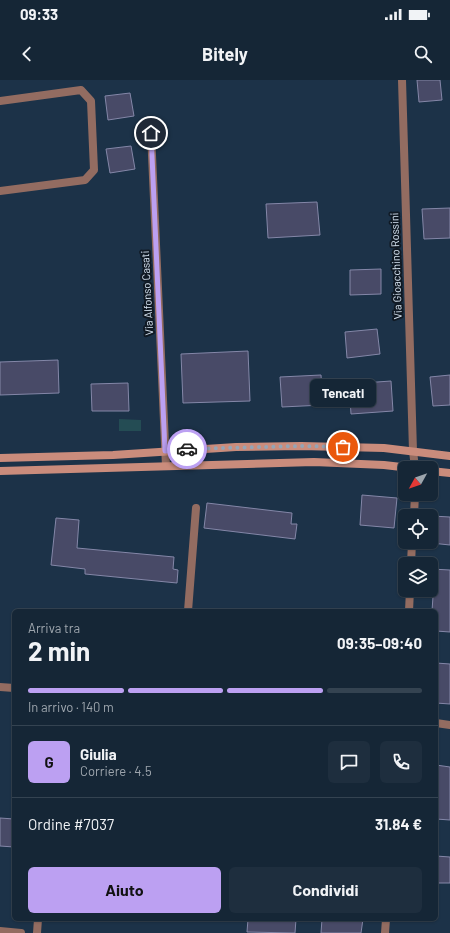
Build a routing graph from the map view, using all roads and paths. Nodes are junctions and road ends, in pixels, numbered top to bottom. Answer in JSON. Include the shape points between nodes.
{"nodes":[{"id":1,"x":402,"y":80,"type":"edge"},
{"id":2,"x":0,"y":101,"type":"edge"},
{"id":3,"x":151,"y":133,"type":"dead end"},
{"id":4,"x":0,"y":191,"type":"edge"},
{"id":5,"x":165,"y":451,"type":"junction"},
{"id":6,"x":412,"y":451,"type":"junction"},
{"id":7,"x":450,"y":456,"type":"edge"},
{"id":8,"x":0,"y":458,"type":"edge"},
{"id":9,"x":414,"y":461,"type":"edge"},
{"id":10,"x":166,"y":466,"type":"junction"},
{"id":11,"x":398,"y":466,"type":"edge"},
{"id":12,"x":0,"y":471,"type":"edge"},
{"id":13,"x":438,"y":472,"type":"edge"},
{"id":14,"x":450,"y":473,"type":"edge"},
{"id":15,"x":196,"y":508,"type":"dead end"},
{"id":16,"x":410,"y":597,"type":"edge"},
{"id":17,"x":188,"y":609,"type":"edge"},
{"id":18,"x":409,"y":609,"type":"edge"},
{"id":19,"x":0,"y":687,"type":"edge"},
{"id":20,"x":12,"y":688,"type":"edge"},
{"id":21,"x":438,"y":723,"type":"edge"},
{"id":22,"x":450,"y":724,"type":"edge"},
{"id":23,"x":38,"y":921,"type":"edge"},
{"id":24,"x":386,"y":921,"type":"edge"},
{"id":25,"x":0,"y":931,"type":"edge"},
{"id":26,"x":21,"y":933,"type":"edge"},
{"id":27,"x":37,"y":933,"type":"edge"},
{"id":28,"x":385,"y":933,"type":"edge"}],
"edges":[{"from":1,"to":6,"type":"street","name":"Via Gioacchino Rossini"},
{"from":2,"to":4,"type":"street","via":[[81,90],[91,101],[94,170],[85,180]]},
{"from":3,"to":5,"type":"street","name":"Via Alfonso Casati"},
{"from":5,"to":6,"type":"main road","via":[[301,446]]},
{"from":5,"to":8,"type":"main road"},
{"from":5,"to":10,"type":"street","name":"Via Alfonso Casati"},
{"from":6,"to":7,"type":"main road"},
{"from":6,"to":9,"type":"street","name":"Via Gioacchino Rossini"},
{"from":10,"to":11,"type":"main road","via":[[314,462]]},
{"from":10,"to":12,"type":"main road"},
{"from":13,"to":14,"type":"main road"},
{"from":15,"to":17,"type":"street"},
{"from":16,"to":18,"type":"street"},
{"from":19,"to":20,"type":"street"},
{"from":21,"to":22,"type":"street"},
{"from":23,"to":27,"type":"street"},
{"from":24,"to":28,"type":"street"},
{"from":25,"to":26,"type":"street"}]}
